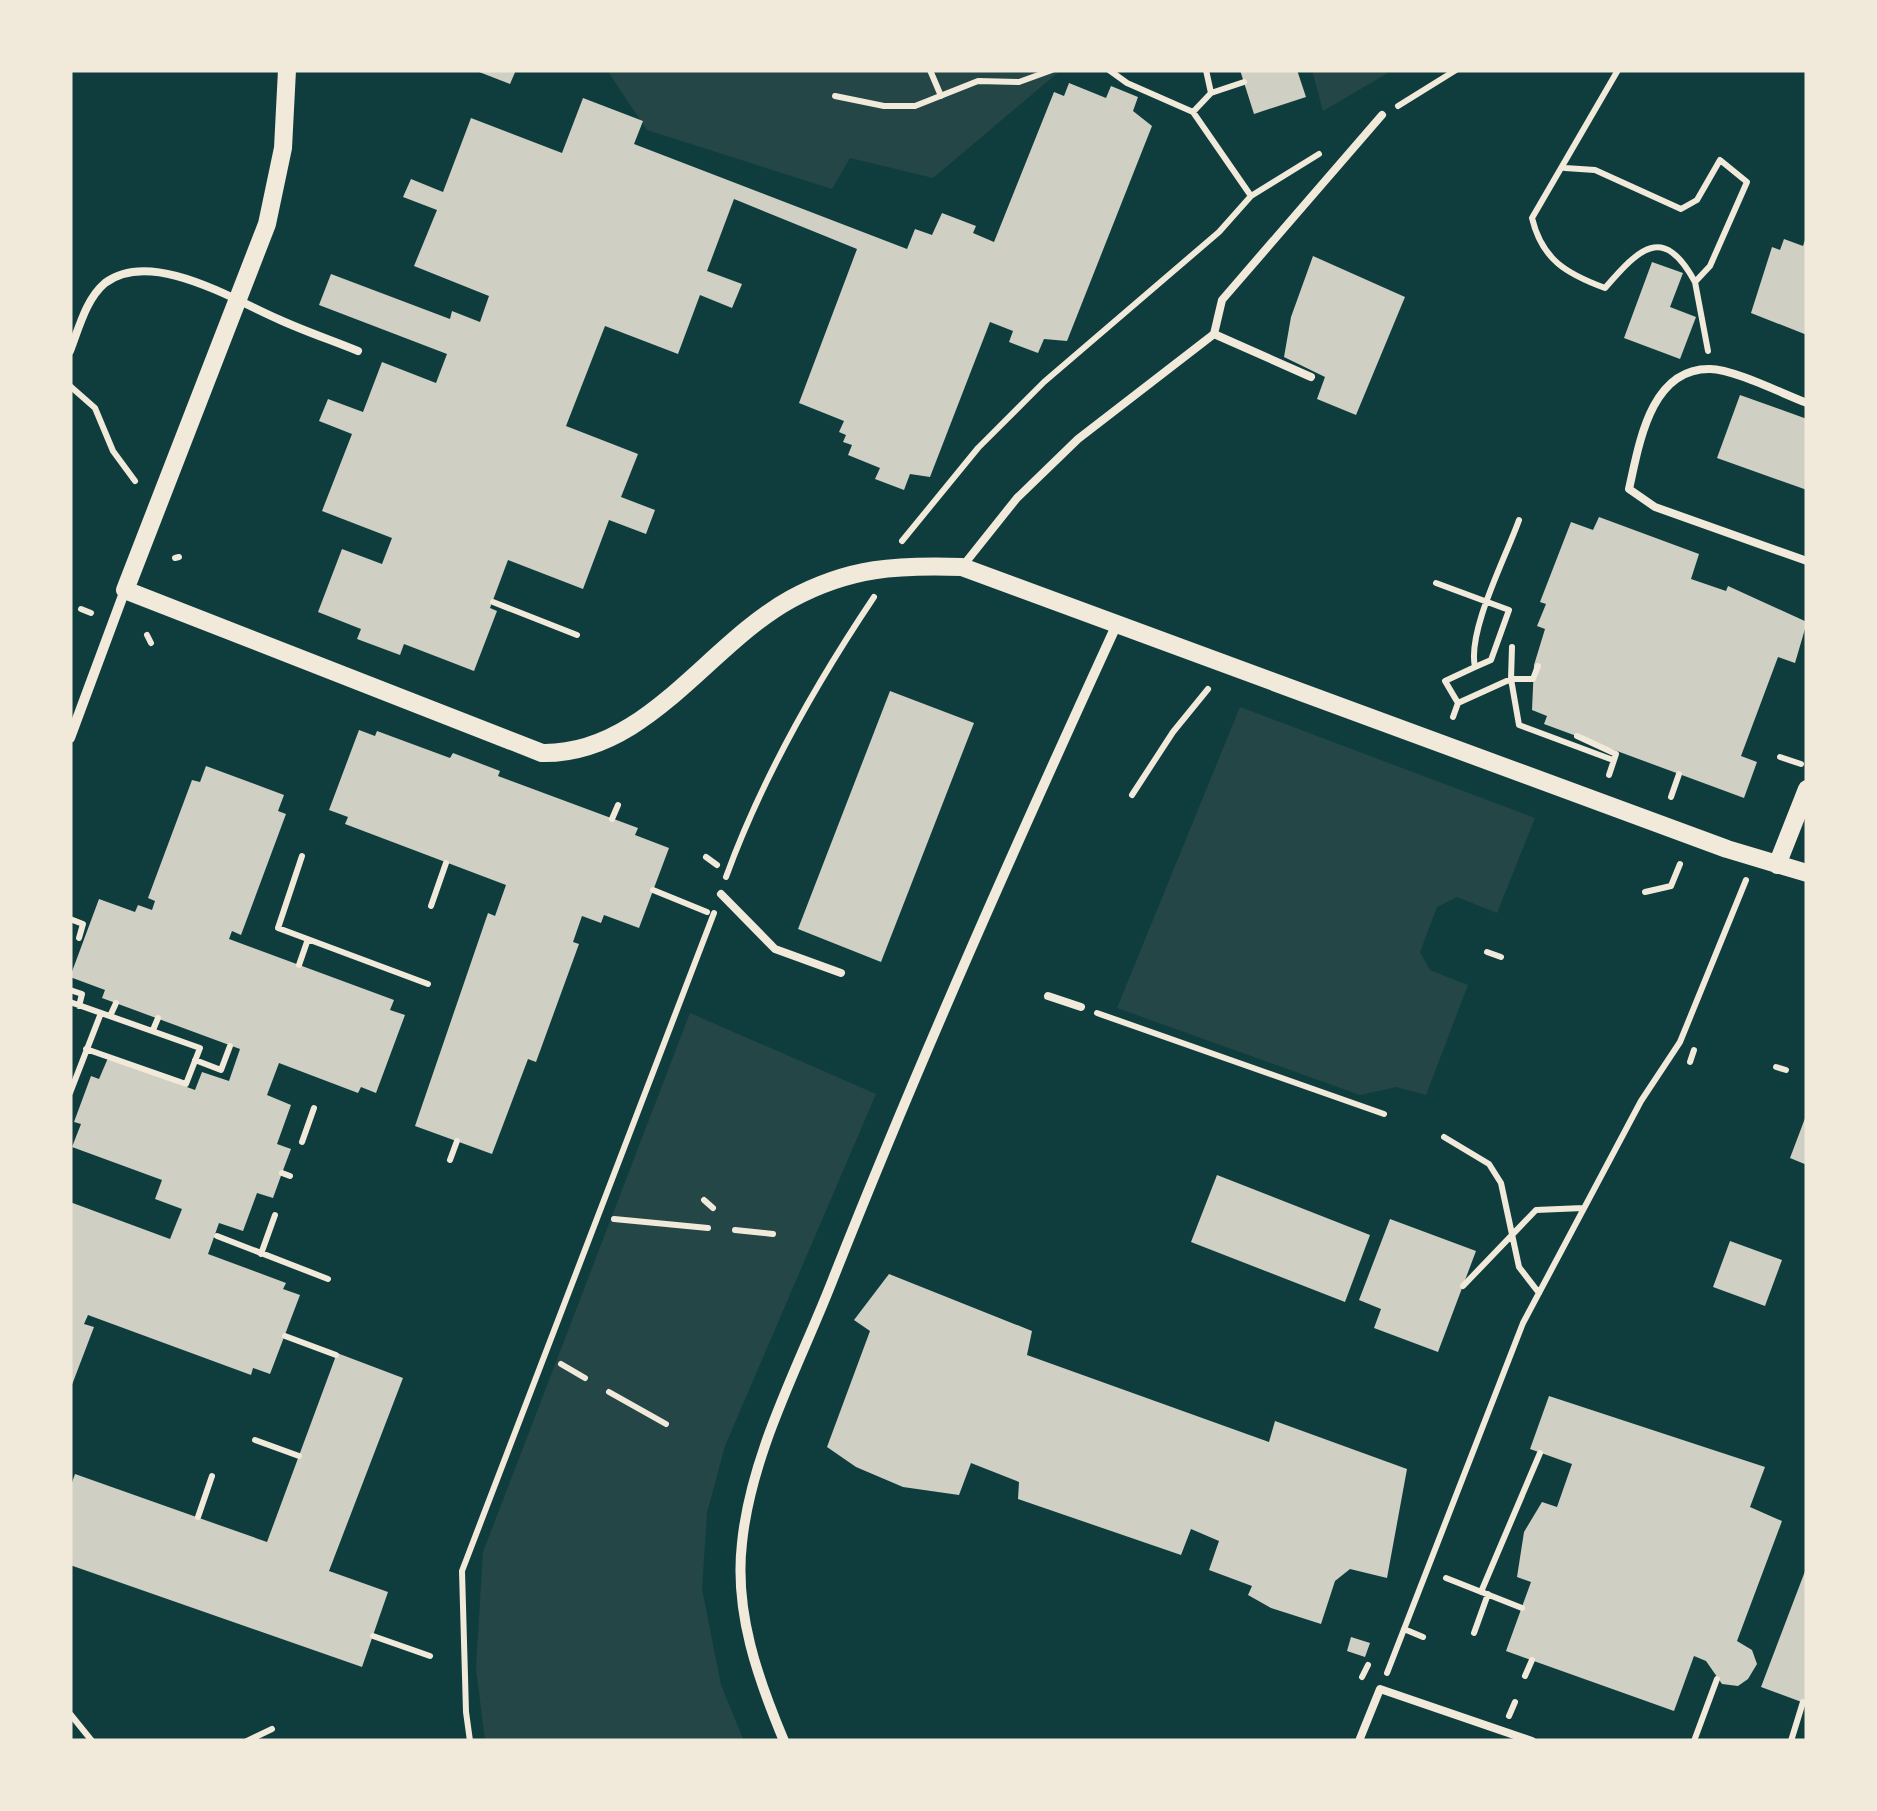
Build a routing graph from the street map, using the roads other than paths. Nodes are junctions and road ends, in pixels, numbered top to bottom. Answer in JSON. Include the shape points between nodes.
{"nodes":[{"id":1,"x":287,"y":70,"type":"edge"},
{"id":2,"x":1382,"y":116,"type":"road end"},
{"id":3,"x":238,"y":298,"type":"junction"},
{"id":4,"x":1214,"y":334,"type":"junction"},
{"id":5,"x":70,"y":351,"type":"edge"},
{"id":6,"x":358,"y":351,"type":"dead end"},
{"id":7,"x":1311,"y":377,"type":"dead end"},
{"id":8,"x":1807,"y":403,"type":"edge"},
{"id":9,"x":1807,"y":561,"type":"edge"},
{"id":10,"x":962,"y":567,"type":"junction"},
{"id":11,"x":126,"y":590,"type":"junction"},
{"id":12,"x":1116,"y":626,"type":"junction"},
{"id":13,"x":70,"y":738,"type":"edge"},
{"id":14,"x":1807,"y":790,"type":"edge"},
{"id":15,"x":1777,"y":865,"type":"junction"},
{"id":16,"x":1807,"y":873,"type":"edge"},
{"id":17,"x":721,"y":894,"type":"road end"},
{"id":18,"x":840,"y":973,"type":"dead end"},
{"id":19,"x":1048,"y":996,"type":"dead end"},
{"id":20,"x":1081,"y":1008,"type":"road end"},
{"id":21,"x":784,"y":1741,"type":"edge"},
{"id":22,"x":1359,"y":1741,"type":"edge"},
{"id":23,"x":1532,"y":1741,"type":"edge"}],
"edges":[{"from":1,"to":3,"type":"street","via":[[277,184]]},
{"from":2,"to":4,"type":"lane","via":[[1222,300]]},
{"from":3,"to":5,"type":"lane","via":[[167,275],[122,273],[90,300]]},
{"from":3,"to":6,"type":"lane"},
{"from":3,"to":11,"type":"street"},
{"from":4,"to":7,"type":"lane"},
{"from":4,"to":10,"type":"lane","via":[[1078,439]]},
{"from":8,"to":9,"type":"lane","via":[[1711,368],[1678,378],[1646,416],[1628,489],[1655,507]]},
{"from":10,"to":11,"type":"street","via":[[890,564],[789,600],[624,731],[565,753],[542,753]]},
{"from":10,"to":12,"type":"street"},
{"from":11,"to":13,"type":"street"},
{"from":12,"to":15,"type":"street"},
{"from":12,"to":21,"type":"street","via":[[956,981],[750,1495],[740,1562],[747,1627]]},
{"from":14,"to":15,"type":"street"},
{"from":15,"to":16,"type":"street"},
{"from":17,"to":18,"type":"lane","via":[[775,949]]},
{"from":19,"to":20,"type":"lane"},
{"from":22,"to":23,"type":"lane","via":[[1380,1689]]}]}
